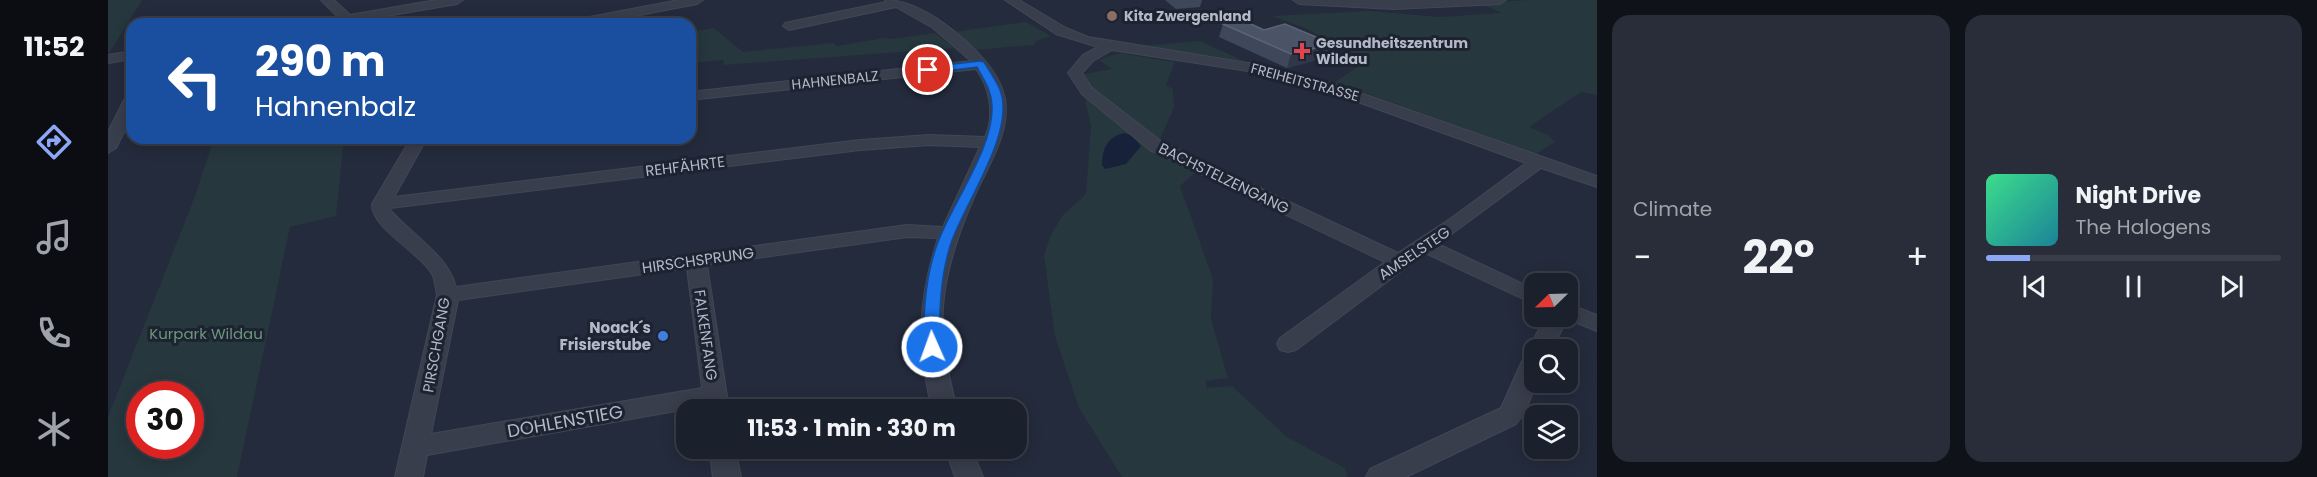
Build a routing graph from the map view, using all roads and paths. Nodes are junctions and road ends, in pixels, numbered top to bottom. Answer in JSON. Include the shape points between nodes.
{"nodes":[{"id":1,"x":327,"y":0,"type":"edge"},
{"id":2,"x":457,"y":0,"type":"edge"},
{"id":3,"x":697,"y":0,"type":"edge"},
{"id":4,"x":1011,"y":0,"type":"edge"},
{"id":5,"x":1299,"y":0,"type":"edge"},
{"id":6,"x":1500,"y":0,"type":"edge"},
{"id":7,"x":894,"y":1,"type":"edge"},
{"id":8,"x":347,"y":18,"type":"edge"},
{"id":9,"x":365,"y":18,"type":"edge"},
{"id":10,"x":605,"y":18,"type":"edge"},
{"id":11,"x":789,"y":26,"type":"dead end"},
{"id":12,"x":1110,"y":46,"type":"junction"},
{"id":13,"x":126,"y":56,"type":"edge"},
{"id":14,"x":108,"y":59,"type":"edge"},
{"id":15,"x":980,"y":64,"type":"junction"},
{"id":16,"x":696,"y":95,"type":"edge"},
{"id":17,"x":126,"y":112,"type":"edge"},
{"id":18,"x":990,"y":142,"type":"junction"},
{"id":19,"x":415,"y":144,"type":"edge"},
{"id":20,"x":108,"y":148,"type":"edge"},
{"id":21,"x":1539,"y":161,"type":"junction"},
{"id":22,"x":1597,"y":183,"type":"edge"},
{"id":23,"x":381,"y":204,"type":"junction"},
{"id":24,"x":948,"y":233,"type":"junction"},
{"id":25,"x":1424,"y":245,"type":"junction"},
{"id":26,"x":696,"y":260,"type":"junction"},
{"id":27,"x":1399,"y":261,"type":"junction"},
{"id":28,"x":1524,"y":292,"type":"edge"},
{"id":29,"x":448,"y":295,"type":"junction"},
{"id":30,"x":1578,"y":315,"type":"edge"},
{"id":31,"x":1597,"y":324,"type":"edge"},
{"id":32,"x":1288,"y":344,"type":"dead end"},
{"id":33,"x":1524,"y":384,"type":"edge"},
{"id":34,"x":715,"y":399,"type":"edge"},
{"id":35,"x":943,"y":399,"type":"edge"},
{"id":36,"x":676,"y":408,"type":"edge"},
{"id":37,"x":416,"y":447,"type":"junction"},
{"id":38,"x":724,"y":459,"type":"edge"},
{"id":39,"x":962,"y":459,"type":"edge"},
{"id":40,"x":409,"y":477,"type":"edge"},
{"id":41,"x":727,"y":477,"type":"edge"},
{"id":42,"x":969,"y":477,"type":"edge"},
{"id":43,"x":1380,"y":477,"type":"edge"}],
"edges":[{"from":1,"to":8,"type":"street"},
{"from":2,"to":9,"type":"street"},
{"from":3,"to":10,"type":"street"},
{"from":4,"to":12,"type":"street","name":"FREIHEITSTRASSE","via":[[1065,33]]},
{"from":5,"to":6,"type":"street","via":[[1387,5]]},
{"from":7,"to":11,"type":"street"},
{"from":7,"to":15,"type":"street","via":[[947,33]]},
{"from":12,"to":21,"type":"street","name":"FREIHEITSTRASSE","via":[[1227,63],[1314,82]]},
{"from":12,"to":27,"type":"street","name":"BACHSTELZENGANG","via":[[1088,57],[1075,73],[1077,79],[1151,142]]},
{"from":13,"to":14,"type":"street"},
{"from":15,"to":16,"type":"street","name":"HAHNENBALZ"},
{"from":15,"to":18,"type":"street","via":[[997,97],[998,114]]},
{"from":17,"to":20,"type":"street"},
{"from":18,"to":23,"type":"street","name":"REHFÄHRTE","via":[[929,140],[860,145]]},
{"from":18,"to":24,"type":"street"},
{"from":19,"to":23,"type":"street"},
{"from":21,"to":22,"type":"street","name":"FREIHEITSTRASSE"},
{"from":21,"to":25,"type":"street","name":"AMSELSTEG"},
{"from":23,"to":29,"type":"street","name":"PIRSCHGANG","via":[[386,218],[436,266]]},
{"from":24,"to":26,"type":"street","name":"HIRSCHSPRUNG","via":[[907,231]]},
{"from":24,"to":35,"type":"street","via":[[930,315]]},
{"from":25,"to":27,"type":"street","name":"AMSELSTEG"},
{"from":25,"to":28,"type":"street"},
{"from":26,"to":29,"type":"street","name":"HIRSCHSPRUNG"},
{"from":26,"to":34,"type":"street","name":"FALKENFANG"},
{"from":27,"to":32,"type":"street","name":"AMSELSTEG"},
{"from":29,"to":37,"type":"street","name":"PIRSCHGANG"},
{"from":30,"to":31,"type":"street"},
{"from":33,"to":43,"type":"street","via":[[1507,417]]},
{"from":36,"to":37,"type":"street","name":"DOHLENSTIEG"},
{"from":37,"to":40,"type":"street","name":"PIRSCHGANG"},
{"from":38,"to":41,"type":"street"},
{"from":39,"to":42,"type":"street"}]}
